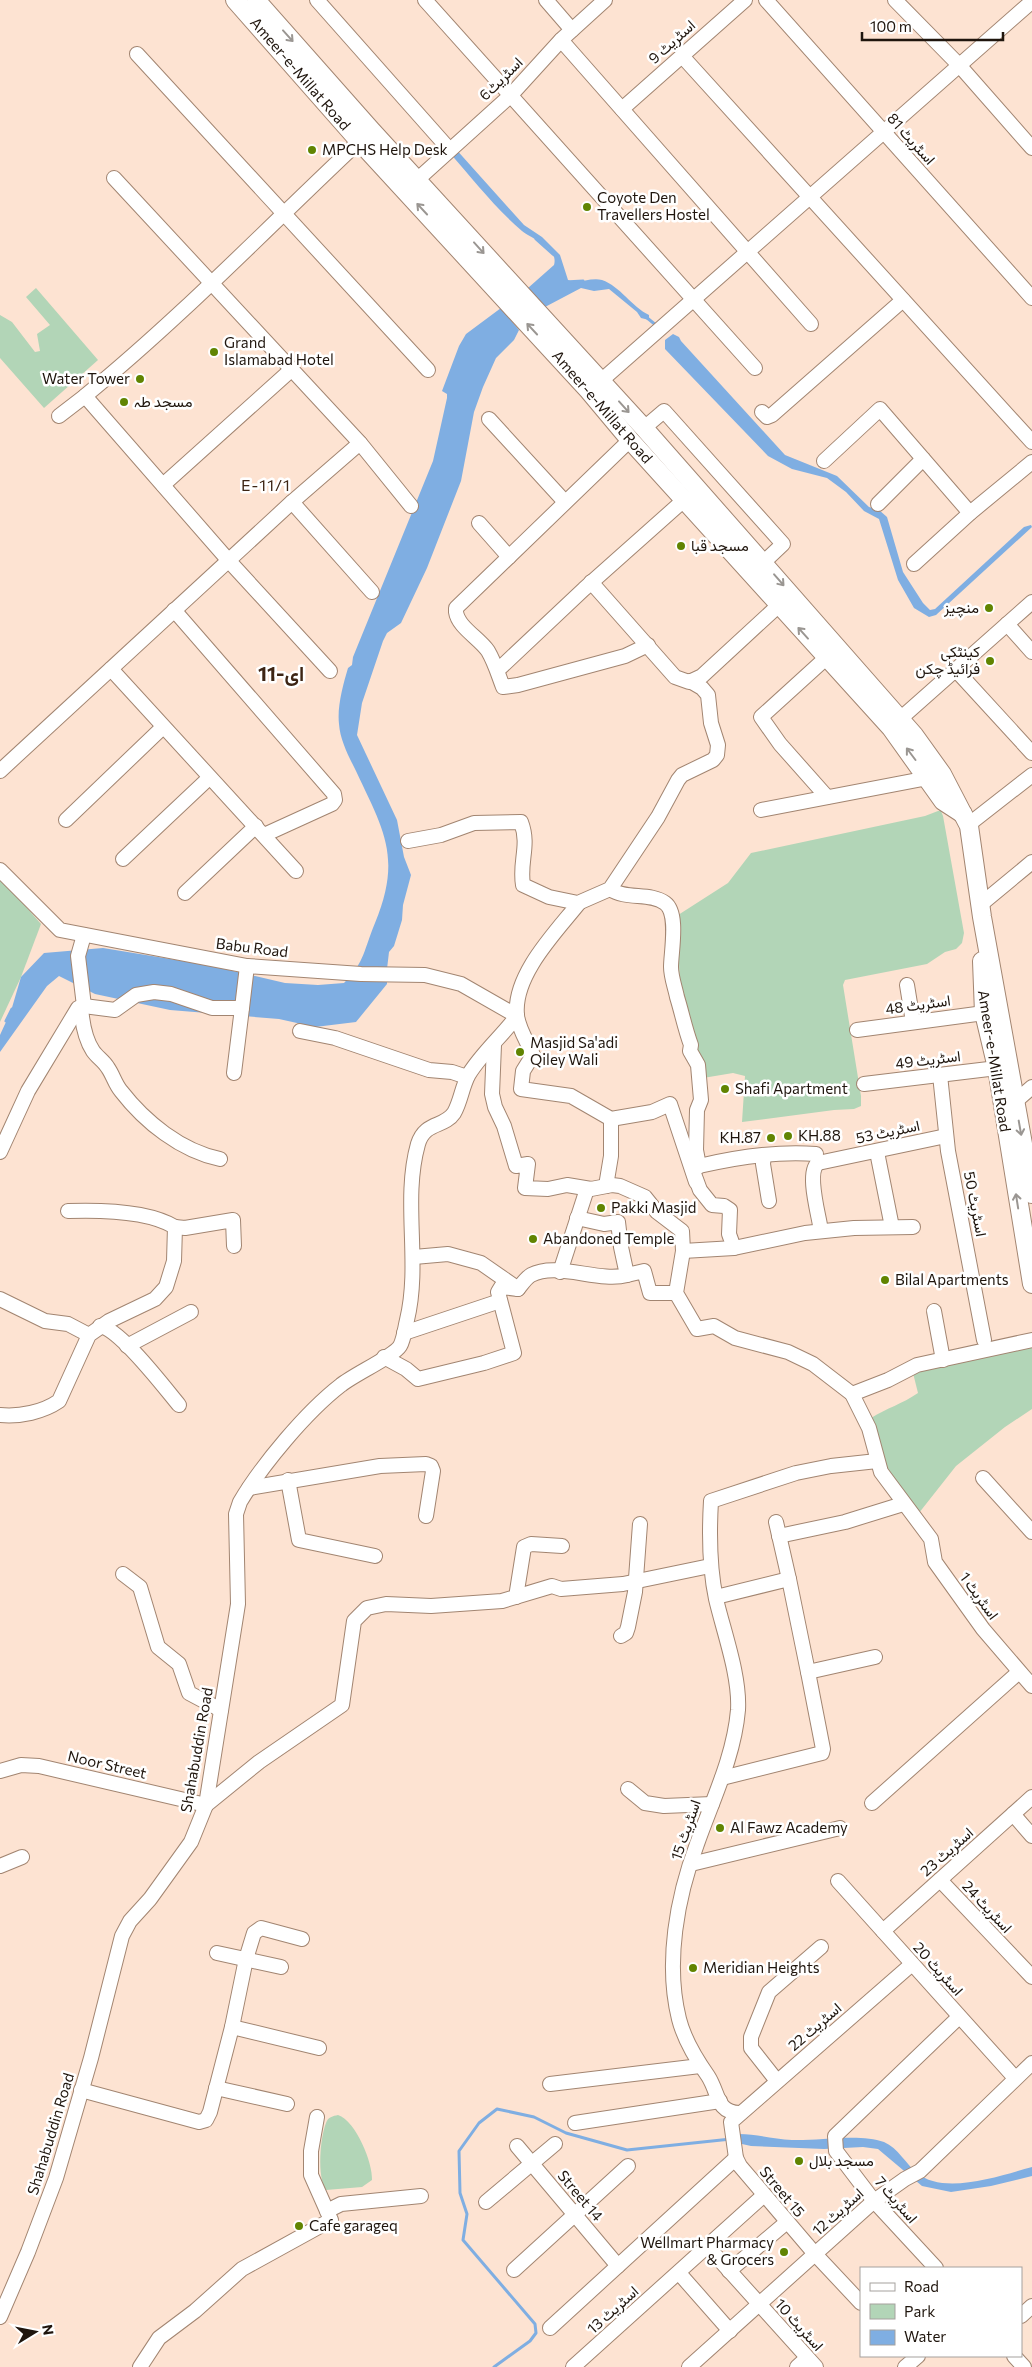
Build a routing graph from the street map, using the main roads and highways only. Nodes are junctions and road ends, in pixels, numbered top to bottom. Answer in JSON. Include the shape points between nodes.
{"nodes":[{"id":1,"x":234,"y":0,"type":"edge"},
{"id":2,"x":256,"y":0,"type":"edge"},
{"id":3,"x":365,"y":136,"type":"junction"},
{"id":4,"x":595,"y":386,"type":"junction"},
{"id":5,"x":757,"y":568,"type":"junction"},
{"id":6,"x":896,"y":724,"type":"junction"},
{"id":7,"x":967,"y":820,"type":"junction"},
{"id":8,"x":987,"y":942,"type":"junction"},
{"id":9,"x":1032,"y":1194,"type":"edge"},
{"id":10,"x":1026,"y":1224,"type":"edge"},
{"id":11,"x":1032,"y":1284,"type":"edge"}],
"edges":[{"from":1,"to":3,"type":"main road","name":"Ameer-e-Millat Road"},
{"from":2,"to":3,"type":"main road","name":"Ameer-e-Millat Road","one_way":true},
{"from":4,"to":3,"type":"main road","name":"Ameer-e-Millat Road","one_way":true},
{"from":3,"to":4,"type":"main road","name":"Ameer-e-Millat Road","one_way":true,"via":[[418,179]]},
{"from":4,"to":5,"type":"main road","name":"Ameer-e-Millat Road","one_way":true,"via":[[644,428]]},
{"from":4,"to":5,"type":"main road","name":"Ameer-e-Millat Road","via":[[630,440],[684,500]]},
{"from":5,"to":6,"type":"main road","name":"Ameer-e-Millat Road","one_way":true},
{"from":6,"to":5,"type":"main road","name":"Ameer-e-Millat Road","one_way":true,"via":[[826,658],[779,605]]},
{"from":6,"to":7,"type":"main road","via":[[934,762]]},
{"from":7,"to":6,"type":"main road","name":"Ameer-e-Millat Road","one_way":true,"via":[[942,800]]},
{"from":7,"to":8,"type":"main road"},
{"from":8,"to":9,"type":"main road","name":"Ameer-e-Millat Road","one_way":true},
{"from":10,"to":8,"type":"main road","name":"Ameer-e-Millat Road","one_way":true,"via":[[984,1013],[981,975]]},
{"from":10,"to":11,"type":"main road","name":"Ameer-e-Millat Road"}]}
